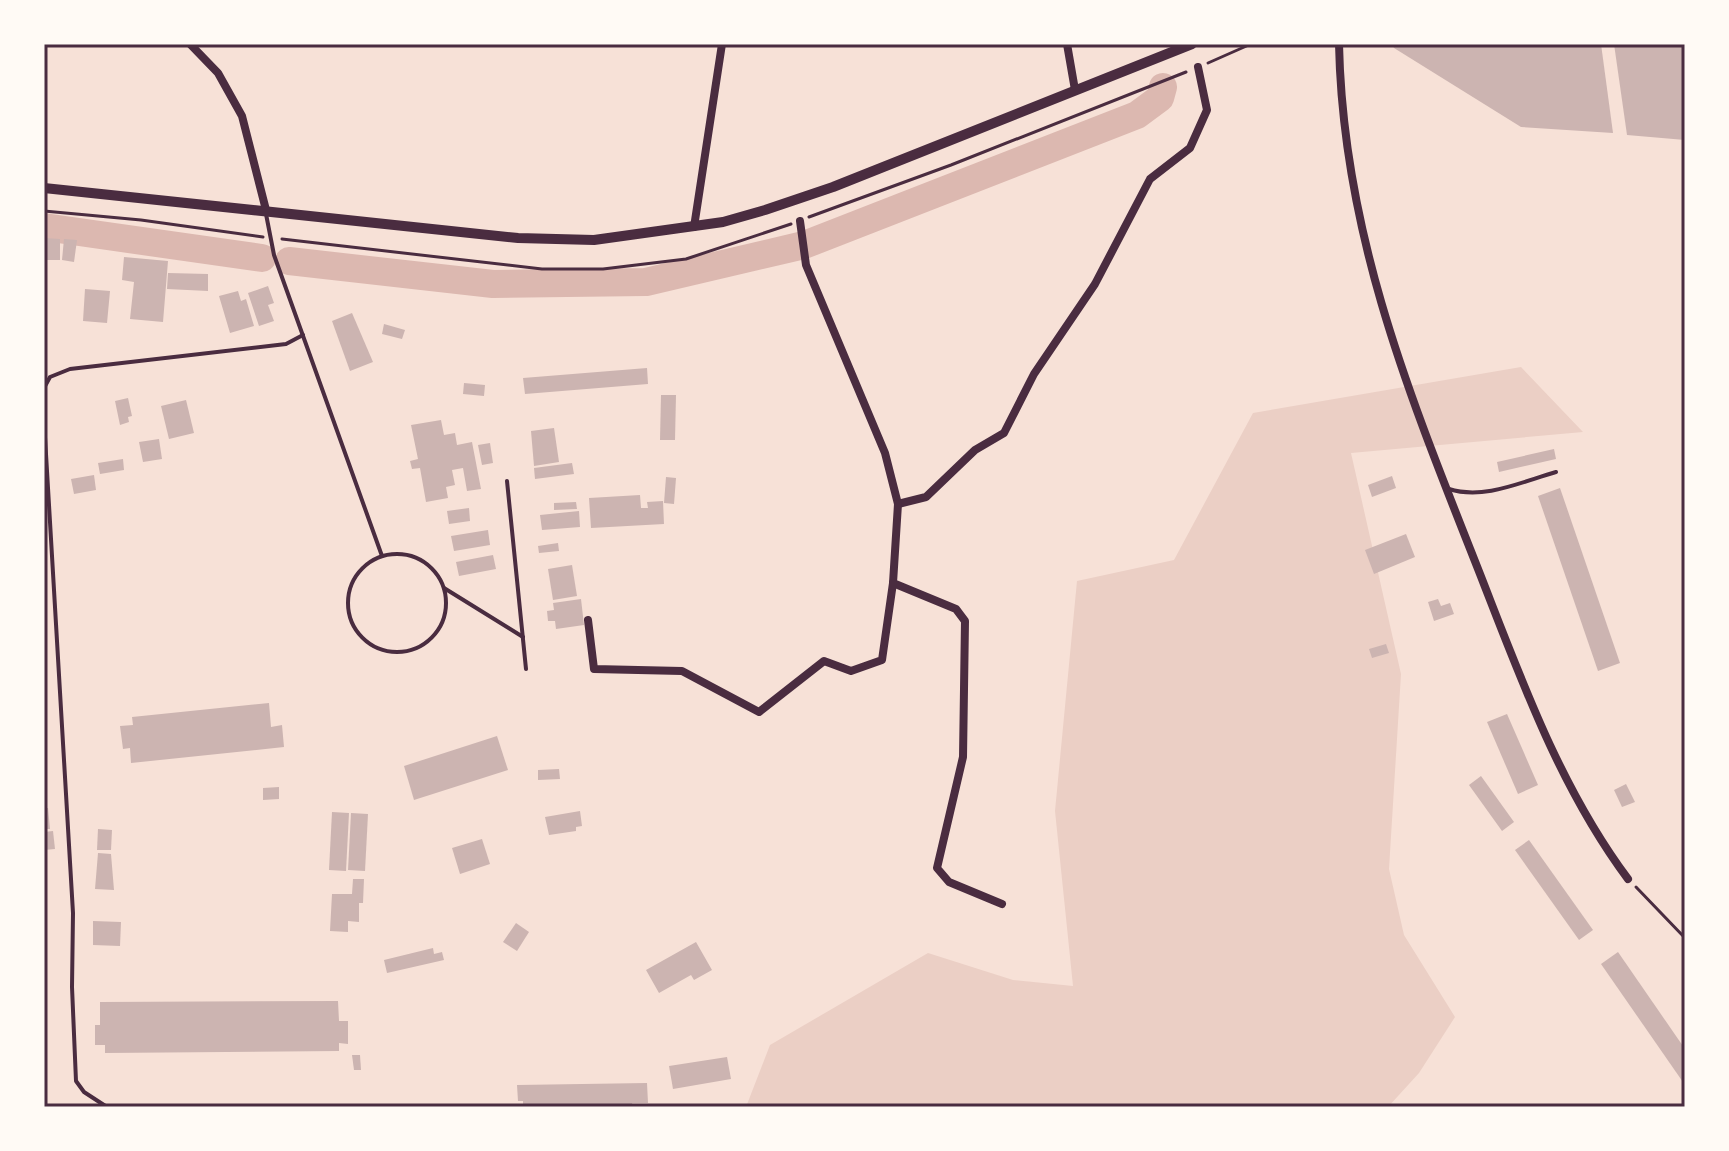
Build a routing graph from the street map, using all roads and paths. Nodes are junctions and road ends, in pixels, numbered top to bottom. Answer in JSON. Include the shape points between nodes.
{"nodes":[{"id":1,"x":190,"y":44,"type":"edge"},
{"id":2,"x":722,"y":44,"type":"edge"},
{"id":3,"x":1067,"y":44,"type":"edge"},
{"id":4,"x":1192,"y":44,"type":"edge"},
{"id":5,"x":1251,"y":44,"type":"edge"},
{"id":6,"x":1339,"y":44,"type":"edge"},
{"id":7,"x":1198,"y":67,"type":"junction"},
{"id":8,"x":1075,"y":90,"type":"junction"},
{"id":9,"x":44,"y":188,"type":"edge"},
{"id":10,"x":266,"y":210,"type":"junction"},
{"id":11,"x":44,"y":211,"type":"edge"},
{"id":12,"x":800,"y":221,"type":"junction"},
{"id":13,"x":694,"y":227,"type":"junction"},
{"id":14,"x":271,"y":238,"type":"junction"},
{"id":15,"x":303,"y":335,"type":"junction"},
{"id":16,"x":44,"y":388,"type":"edge"},
{"id":17,"x":44,"y":420,"type":"edge"},
{"id":18,"x":1556,"y":472,"type":"dead end"},
{"id":19,"x":507,"y":481,"type":"dead end"},
{"id":20,"x":1446,"y":488,"type":"junction"},
{"id":21,"x":898,"y":504,"type":"junction"},
{"id":22,"x":382,"y":556,"type":"junction"},
{"id":23,"x":893,"y":583,"type":"junction"},
{"id":24,"x":444,"y":588,"type":"junction"},
{"id":25,"x":588,"y":620,"type":"dead end"},
{"id":26,"x":523,"y":637,"type":"junction"},
{"id":27,"x":526,"y":669,"type":"dead end"},
{"id":28,"x":1628,"y":879,"type":"joint"},
{"id":29,"x":1002,"y":904,"type":"dead end"},
{"id":30,"x":1685,"y":938,"type":"edge"},
{"id":31,"x":107,"y":1107,"type":"edge"}],
"edges":[{"from":1,"to":10,"type":"street","via":[[218,73],[242,116]]},
{"from":2,"to":13,"type":"street"},
{"from":3,"to":8,"type":"street"},
{"from":4,"to":8,"type":"street"},
{"from":5,"to":7,"type":"path"},
{"from":6,"to":20,"type":"street","via":[[1343,123],[1365,248]]},
{"from":7,"to":12,"type":"path"},
{"from":7,"to":21,"type":"street","via":[[1207,110],[1190,148],[1150,179],[1095,284],[1034,374],[1004,433],[975,450],[926,497]]},
{"from":8,"to":13,"type":"street","via":[[833,187]]},
{"from":9,"to":10,"type":"street"},
{"from":10,"to":13,"type":"street","via":[[564,240]]},
{"from":10,"to":14,"type":"lane"},
{"from":11,"to":14,"type":"path"},
{"from":12,"to":14,"type":"path","via":[[686,259],[603,269],[542,269]]},
{"from":12,"to":21,"type":"street","via":[[806,265],[885,453]]},
{"from":14,"to":15,"type":"lane"},
{"from":15,"to":16,"type":"lane","via":[[286,344],[70,369],[50,377]]},
{"from":15,"to":22,"type":"lane"},
{"from":17,"to":31,"type":"lane","via":[[73,913],[76,1081]]},
{"from":18,"to":20,"type":"lane","via":[[1479,494]]},
{"from":19,"to":26,"type":"lane"},
{"from":20,"to":28,"type":"street","via":[[1561,768]]},
{"from":21,"to":23,"type":"street"},
{"from":22,"to":24,"type":"lane","via":[[414,557],[427,564]]},
{"from":22,"to":24,"type":"lane","via":[[356,575],[349,598],[351,622],[373,646],[402,652],[429,641],[444,616]]},
{"from":23,"to":25,"type":"street","via":[[882,660],[851,671],[824,661],[759,712],[682,671],[594,669]]},
{"from":23,"to":29,"type":"street","via":[[956,609],[965,621],[963,757],[937,868],[949,882]]},
{"from":24,"to":26,"type":"lane"},
{"from":26,"to":27,"type":"lane"},
{"from":28,"to":30,"type":"path"}]}
